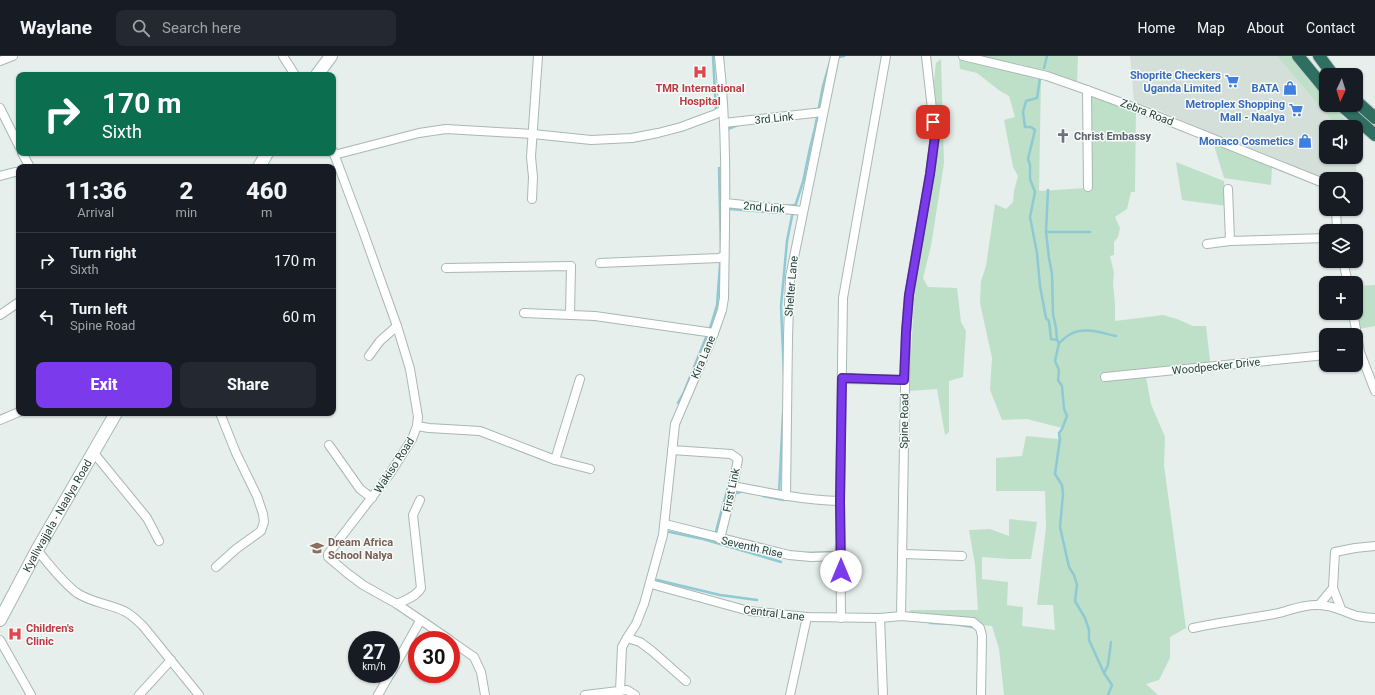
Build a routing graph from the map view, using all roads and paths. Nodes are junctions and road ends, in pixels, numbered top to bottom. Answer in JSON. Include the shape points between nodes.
{"nodes":[{"id":1,"x":13,"y":56,"type":"edge"},
{"id":2,"x":283,"y":56,"type":"edge"},
{"id":3,"x":331,"y":56,"type":"edge"},
{"id":4,"x":538,"y":56,"type":"edge"},
{"id":5,"x":720,"y":56,"type":"edge"},
{"id":6,"x":834,"y":56,"type":"edge"},
{"id":7,"x":886,"y":56,"type":"edge"},
{"id":8,"x":926,"y":56,"type":"edge"},
{"id":9,"x":962,"y":56,"type":"edge"},
{"id":10,"x":1298,"y":56,"type":"edge"},
{"id":11,"x":1318,"y":56,"type":"edge"},
{"id":12,"x":0,"y":61,"type":"edge"},
{"id":13,"x":1327,"y":68,"type":"edge"},
{"id":14,"x":293,"y":72,"type":"edge"},
{"id":15,"x":319,"y":72,"type":"edge"},
{"id":16,"x":1319,"y":82,"type":"edge"},
{"id":17,"x":1087,"y":90,"type":"junction"},
{"id":18,"x":1363,"y":107,"type":"edge"},
{"id":19,"x":0,"y":108,"type":"edge"},
{"id":20,"x":723,"y":110,"type":"junction"},
{"id":21,"x":823,"y":112,"type":"junction"},
{"id":22,"x":1349,"y":112,"type":"edge"},
{"id":23,"x":1375,"y":118,"type":"edge"},
{"id":24,"x":724,"y":123,"type":"junction"},
{"id":25,"x":533,"y":134,"type":"junction"},
{"id":26,"x":1375,"y":135,"type":"edge"},
{"id":27,"x":16,"y":140,"type":"edge"},
{"id":28,"x":336,"y":153,"type":"edge"},
{"id":29,"x":335,"y":156,"type":"edge"},
{"id":30,"x":16,"y":172,"type":"edge"},
{"id":31,"x":0,"y":176,"type":"edge"},
{"id":32,"x":1319,"y":181,"type":"edge"},
{"id":33,"x":1088,"y":187,"type":"dead end"},
{"id":34,"x":1228,"y":189,"type":"dead end"},
{"id":35,"x":532,"y":199,"type":"dead end"},
{"id":36,"x":726,"y":204,"type":"junction"},
{"id":37,"x":798,"y":210,"type":"junction"},
{"id":38,"x":1319,"y":238,"type":"edge"},
{"id":39,"x":1230,"y":241,"type":"junction"},
{"id":40,"x":1207,"y":244,"type":"dead end"},
{"id":41,"x":722,"y":257,"type":"junction"},
{"id":42,"x":600,"y":263,"type":"dead end"},
{"id":43,"x":446,"y":268,"type":"dead end"},
{"id":44,"x":16,"y":304,"type":"edge"},
{"id":45,"x":524,"y":313,"type":"dead end"},
{"id":46,"x":570,"y":315,"type":"junction"},
{"id":47,"x":0,"y":316,"type":"edge"},
{"id":48,"x":397,"y":326,"type":"junction"},
{"id":49,"x":710,"y":332,"type":"junction"},
{"id":50,"x":369,"y":356,"type":"dead end"},
{"id":51,"x":1319,"y":356,"type":"edge"},
{"id":52,"x":1363,"y":363,"type":"edge"},
{"id":53,"x":1105,"y":377,"type":"dead end"},
{"id":54,"x":842,"y":378,"type":"junction"},
{"id":55,"x":580,"y":379,"type":"dead end"},
{"id":56,"x":904,"y":380,"type":"junction"},
{"id":57,"x":1375,"y":390,"type":"edge"},
{"id":58,"x":16,"y":413,"type":"edge"},
{"id":59,"x":114,"y":416,"type":"edge"},
{"id":60,"x":221,"y":416,"type":"edge"},
{"id":61,"x":0,"y":420,"type":"edge"},
{"id":62,"x":417,"y":426,"type":"junction"},
{"id":63,"x":329,"y":446,"type":"dead end"},
{"id":64,"x":672,"y":450,"type":"junction"},
{"id":65,"x":93,"y":452,"type":"junction"},
{"id":66,"x":555,"y":460,"type":"junction"},
{"id":67,"x":590,"y":469,"type":"dead end"},
{"id":68,"x":733,"y":486,"type":"junction"},
{"id":69,"x":786,"y":496,"type":"junction"},
{"id":70,"x":372,"y":498,"type":"junction"},
{"id":71,"x":420,"y":500,"type":"dead end"},
{"id":72,"x":840,"y":501,"type":"junction"},
{"id":73,"x":665,"y":524,"type":"junction"},
{"id":74,"x":720,"y":539,"type":"junction"},
{"id":75,"x":159,"y":541,"type":"dead end"},
{"id":76,"x":1375,"y":546,"type":"edge"},
{"id":77,"x":36,"y":550,"type":"junction"},
{"id":78,"x":903,"y":554,"type":"junction"},
{"id":79,"x":841,"y":556,"type":"junction"},
{"id":80,"x":962,"y":556,"type":"dead end"},
{"id":81,"x":216,"y":568,"type":"dead end"},
{"id":82,"x":651,"y":584,"type":"junction"},
{"id":83,"x":1333,"y":588,"type":"junction"},
{"id":84,"x":397,"y":604,"type":"junction"},
{"id":85,"x":1319,"y":604,"type":"junction"},
{"id":86,"x":1341,"y":609,"type":"junction"},
{"id":87,"x":1,"y":615,"type":"edge"},
{"id":88,"x":901,"y":616,"type":"junction"},
{"id":89,"x":807,"y":617,"type":"junction"},
{"id":90,"x":841,"y":618,"type":"junction"},
{"id":91,"x":880,"y":618,"type":"junction"},
{"id":92,"x":1375,"y":618,"type":"edge"},
{"id":93,"x":420,"y":621,"type":"junction"},
{"id":94,"x":1193,"y":628,"type":"dead end"},
{"id":95,"x":436,"y":631,"type":"edge"},
{"id":96,"x":626,"y":638,"type":"junction"},
{"id":97,"x":0,"y":640,"type":"edge"},
{"id":98,"x":460,"y":647,"type":"edge"},
{"id":99,"x":400,"y":658,"type":"edge"},
{"id":100,"x":172,"y":660,"type":"junction"},
{"id":101,"x":686,"y":681,"type":"dead end"},
{"id":102,"x":385,"y":683,"type":"edge"},
{"id":103,"x":620,"y":691,"type":"junction"},
{"id":104,"x":31,"y":695,"type":"edge"},
{"id":105,"x":139,"y":695,"type":"edge"},
{"id":106,"x":199,"y":695,"type":"edge"},
{"id":107,"x":378,"y":695,"type":"edge"},
{"id":108,"x":486,"y":695,"type":"edge"},
{"id":109,"x":585,"y":695,"type":"edge"},
{"id":110,"x":635,"y":695,"type":"edge"},
{"id":111,"x":790,"y":695,"type":"edge"},
{"id":112,"x":883,"y":695,"type":"edge"},
{"id":113,"x":981,"y":695,"type":"edge"}],
"edges":[{"from":1,"to":12,"type":"street"},
{"from":2,"to":14,"type":"street"},
{"from":3,"to":15,"type":"main road"},
{"from":4,"to":25,"type":"street"},
{"from":5,"to":20,"type":"street","name":"Kira Lane"},
{"from":6,"to":21,"type":"street","name":"Shelter Lane"},
{"from":7,"to":54,"type":"street","via":[[843,298]]},
{"from":8,"to":56,"type":"street","name":"Spine Road","via":[[935,136],[909,295]]},
{"from":9,"to":17,"type":"street","name":"Zebra Road","via":[[1047,76]]},
{"from":10,"to":16,"type":"highway"},
{"from":11,"to":13,"type":"highway"},
{"from":17,"to":32,"type":"street","name":"Zebra Road"},
{"from":17,"to":33,"type":"street"},
{"from":18,"to":23,"type":"highway"},
{"from":19,"to":27,"type":"street"},
{"from":20,"to":24,"type":"street","name":"Kira Lane"},
{"from":20,"to":25,"type":"street","via":[[681,127],[637,138],[591,140]]},
{"from":21,"to":24,"type":"street","name":"3rd Link"},
{"from":21,"to":37,"type":"street","name":"Shelter Lane"},
{"from":22,"to":26,"type":"highway"},
{"from":24,"to":36,"type":"street","name":"Kira Lane"},
{"from":25,"to":28,"type":"street","via":[[465,129],[430,130]]},
{"from":25,"to":35,"type":"street"},
{"from":29,"to":48,"type":"street","name":"Wakiso Road"},
{"from":30,"to":31,"type":"street"},
{"from":34,"to":39,"type":"street"},
{"from":36,"to":37,"type":"street","name":"2nd Link"},
{"from":36,"to":41,"type":"street","name":"Kira Lane"},
{"from":37,"to":69,"type":"street","name":"Shelter Lane","via":[[790,277]]},
{"from":38,"to":39,"type":"street"},
{"from":39,"to":40,"type":"street"},
{"from":41,"to":42,"type":"street"},
{"from":41,"to":49,"type":"street","name":"Kira Lane","via":[[724,298],[722,310]]},
{"from":43,"to":46,"type":"street","via":[[571,266]]},
{"from":44,"to":47,"type":"street"},
{"from":45,"to":46,"type":"street"},
{"from":46,"to":49,"type":"street","via":[[595,316]]},
{"from":48,"to":50,"type":"street","via":[[380,341]]},
{"from":48,"to":62,"type":"street","name":"Wakiso Road","via":[[410,369],[417,407]]},
{"from":49,"to":64,"type":"street","name":"Kira Lane","via":[[678,416]]},
{"from":51,"to":53,"type":"street","name":"Woodpecker Drive"},
{"from":52,"to":57,"type":"street"},
{"from":54,"to":56,"type":"street"},
{"from":54,"to":72,"type":"street"},
{"from":55,"to":66,"type":"street"},
{"from":56,"to":78,"type":"street","name":"Spine Road"},
{"from":58,"to":61,"type":"street"},
{"from":59,"to":65,"type":"main road","name":"Kyaliwajjala - Naalya Road"},
{"from":60,"to":81,"type":"street","via":[[257,496],[264,522],[261,531]]},
{"from":62,"to":66,"type":"street","via":[[480,431]]},
{"from":62,"to":70,"type":"street","name":"Wakiso Road","via":[[412,439]]},
{"from":63,"to":70,"type":"street","via":[[360,489]]},
{"from":64,"to":68,"type":"street","name":"First Link","via":[[734,455],[738,459]]},
{"from":64,"to":73,"type":"street","name":"Kira Lane"},
{"from":65,"to":75,"type":"street","via":[[147,518]]},
{"from":65,"to":77,"type":"main road","name":"Kyaliwajjala - Naalya Road"},
{"from":66,"to":67,"type":"street"},
{"from":68,"to":69,"type":"street"},
{"from":68,"to":74,"type":"street","name":"First Link"},
{"from":69,"to":72,"type":"street"},
{"from":70,"to":84,"type":"street","name":"Wakiso Road","via":[[328,557],[363,585]]},
{"from":71,"to":84,"type":"street","via":[[413,514],[421,588],[419,592]]},
{"from":72,"to":79,"type":"street"},
{"from":73,"to":74,"type":"street","name":"Seventh Rise"},
{"from":73,"to":82,"type":"street","name":"Kira Lane"},
{"from":74,"to":79,"type":"street","name":"Seventh Rise","via":[[789,555]]},
{"from":76,"to":83,"type":"street","via":[[1335,552]]},
{"from":77,"to":87,"type":"main road","name":"Kyaliwajjala - Naalya Road"},
{"from":77,"to":100,"type":"street","via":[[78,594],[133,617]]},
{"from":78,"to":80,"type":"street"},
{"from":78,"to":88,"type":"street","name":"Spine Road"},
{"from":79,"to":90,"type":"street"},
{"from":82,"to":89,"type":"street","name":"Central Lane","via":[[749,612]]},
{"from":82,"to":96,"type":"street","name":"Kira Lane","via":[[636,624]]},
{"from":83,"to":85,"type":"street"},
{"from":83,"to":86,"type":"street"},
{"from":84,"to":93,"type":"street","name":"Wakiso Road"},
{"from":85,"to":86,"type":"street"},
{"from":85,"to":94,"type":"street"},
{"from":86,"to":92,"type":"street","via":[[1356,616]]},
{"from":88,"to":91,"type":"street","name":"Central Lane"},
{"from":88,"to":113,"type":"street","via":[[969,621],[978,626],[982,636]]},
{"from":89,"to":90,"type":"street","name":"Central Lane"},
{"from":89,"to":111,"type":"street"},
{"from":90,"to":91,"type":"street","name":"Central Lane"},
{"from":91,"to":112,"type":"street"},
{"from":93,"to":95,"type":"street","name":"Wakiso Road"},
{"from":93,"to":99,"type":"street"},
{"from":96,"to":101,"type":"street","via":[[640,642]]},
{"from":96,"to":103,"type":"street","name":"Kira Lane","via":[[622,647]]},
{"from":97,"to":104,"type":"street"},
{"from":98,"to":108,"type":"street","name":"Wakiso Road","via":[[474,656]]},
{"from":100,"to":105,"type":"street"},
{"from":100,"to":106,"type":"street"},
{"from":102,"to":107,"type":"street"},
{"from":103,"to":109,"type":"street"},
{"from":103,"to":110,"type":"street","via":[[627,690]]}]}
